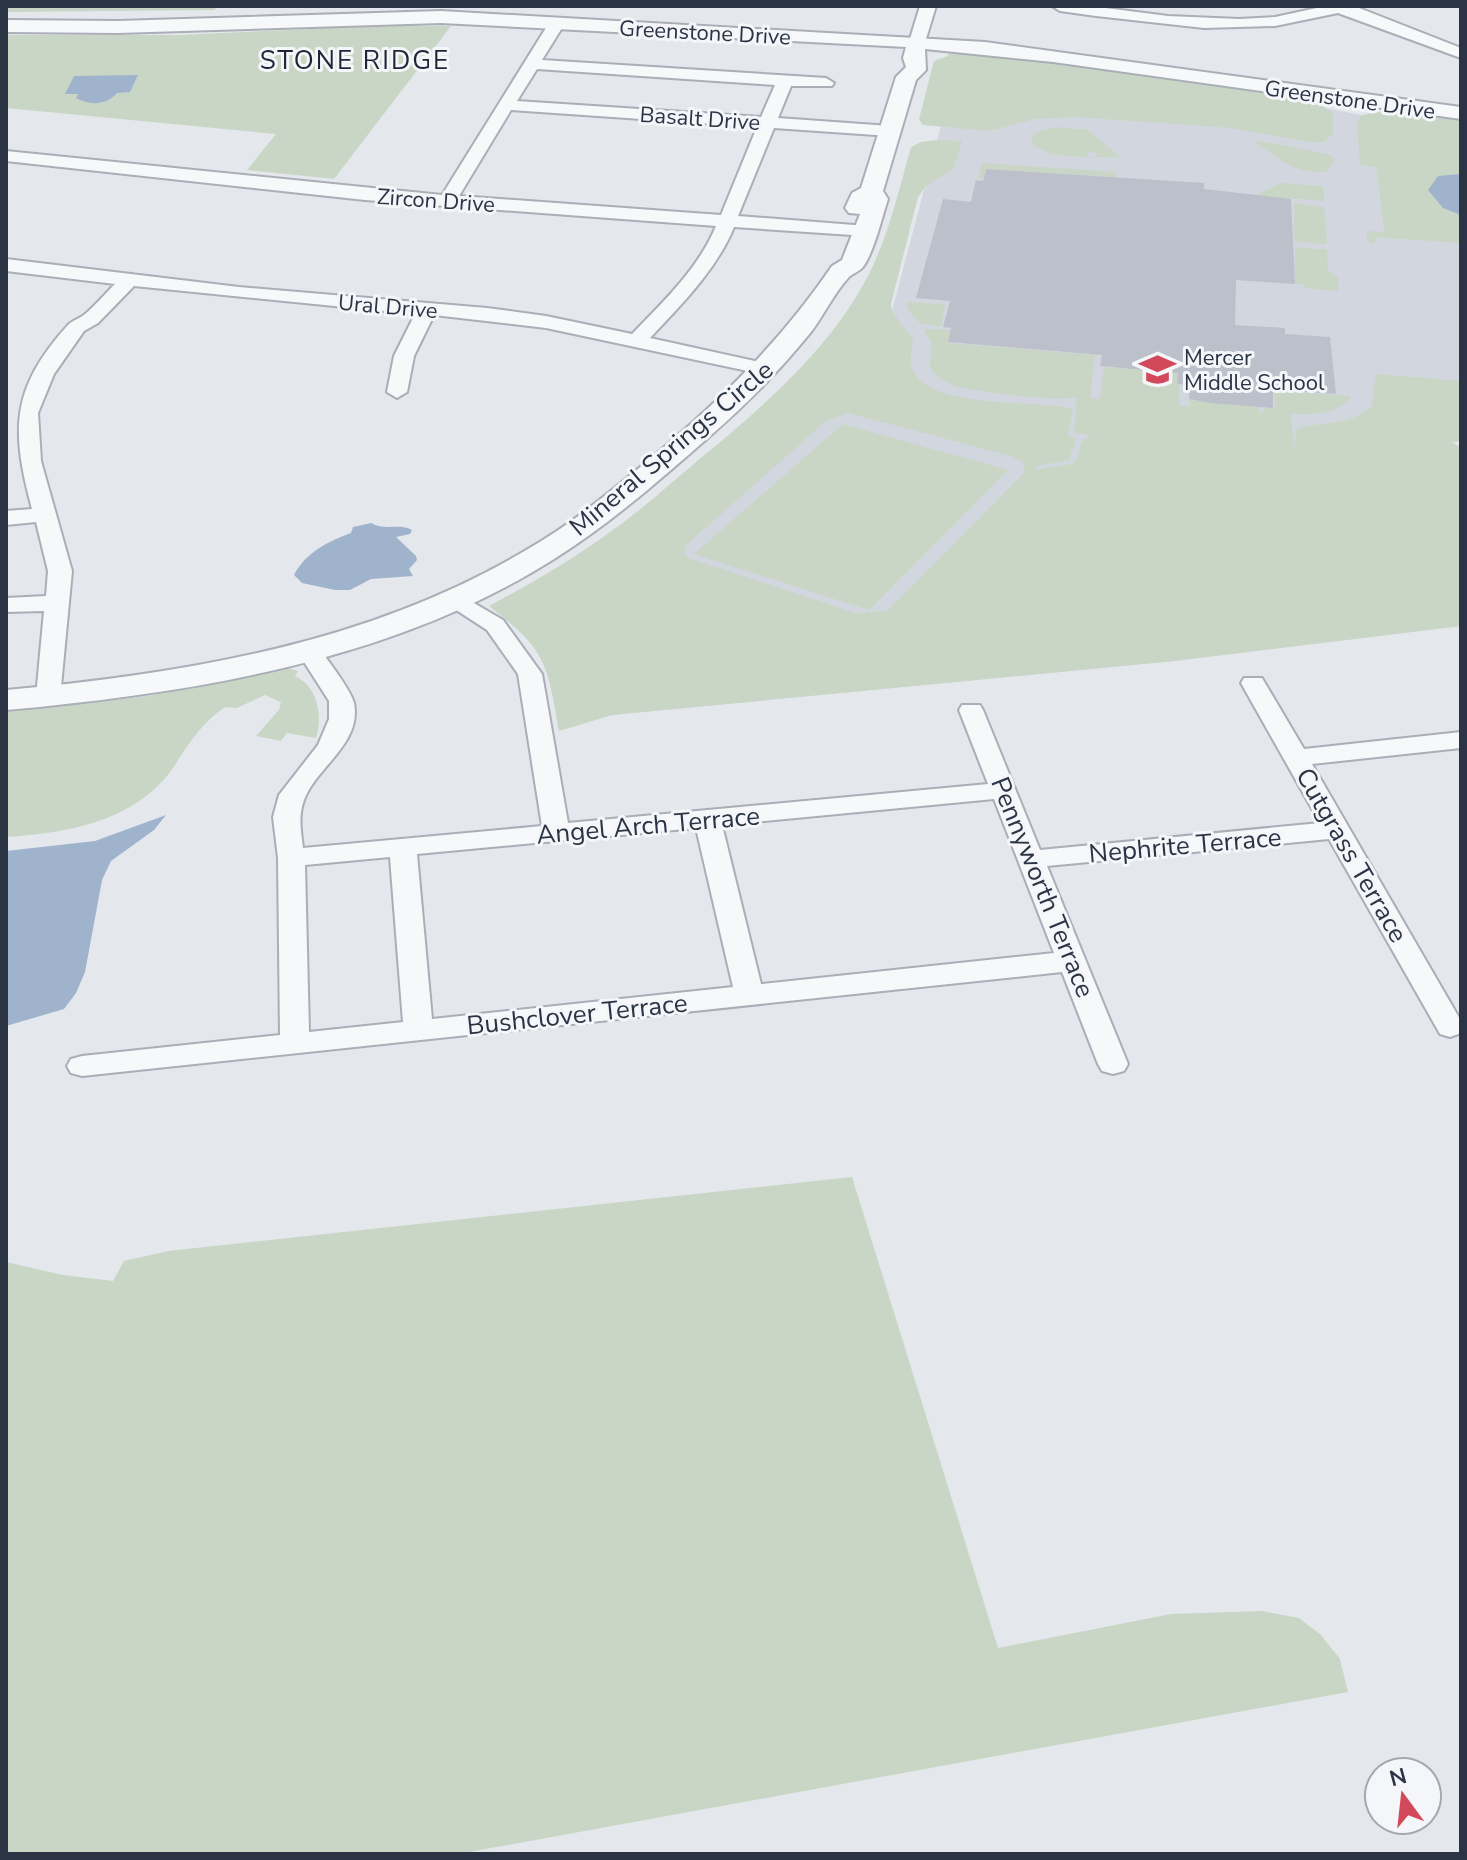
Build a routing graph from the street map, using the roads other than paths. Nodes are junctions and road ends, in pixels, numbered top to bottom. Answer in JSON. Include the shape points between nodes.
{"nodes":[{"id":1,"x":928,"y":6,"type":"edge"},
{"id":2,"x":1060,"y":6,"type":"edge"},
{"id":3,"x":1340,"y":7,"type":"edge"},
{"id":4,"x":557,"y":23,"type":"junction"},
{"id":5,"x":6,"y":26,"type":"edge"},
{"id":6,"x":1461,"y":53,"type":"edge"},
{"id":7,"x":913,"y":56,"type":"junction"},
{"id":8,"x":533,"y":64,"type":"junction"},
{"id":9,"x":785,"y":80,"type":"junction"},
{"id":10,"x":826,"y":83,"type":"dead end"},
{"id":11,"x":509,"y":105,"type":"junction"},
{"id":12,"x":1461,"y":113,"type":"edge"},
{"id":13,"x":768,"y":122,"type":"junction"},
{"id":14,"x":890,"y":131,"type":"junction"},
{"id":15,"x":6,"y":156,"type":"edge"},
{"id":16,"x":447,"y":201,"type":"junction"},
{"id":17,"x":729,"y":220,"type":"junction"},
{"id":18,"x":858,"y":230,"type":"junction"},
{"id":19,"x":6,"y":265,"type":"edge"},
{"id":20,"x":129,"y":280,"type":"junction"},
{"id":21,"x":427,"y":310,"type":"junction"},
{"id":22,"x":636,"y":342,"type":"junction"},
{"id":23,"x":766,"y":369,"type":"junction"},
{"id":24,"x":397,"y":392,"type":"dead end"},
{"id":25,"x":43,"y":515,"type":"junction"},
{"id":26,"x":6,"y":518,"type":"edge"},
{"id":27,"x":455,"y":599,"type":"junction"},
{"id":28,"x":59,"y":603,"type":"junction"},
{"id":29,"x":6,"y":605,"type":"edge"},
{"id":30,"x":309,"y":651,"type":"junction"},
{"id":31,"x":1253,"y":683,"type":"dead end"},
{"id":32,"x":48,"y":697,"type":"junction"},
{"id":33,"x":6,"y":700,"type":"edge"},
{"id":34,"x":971,"y":710,"type":"dead end"},
{"id":35,"x":1461,"y":740,"type":"edge"},
{"id":36,"x":1296,"y":758,"type":"junction"},
{"id":37,"x":1005,"y":790,"type":"junction"},
{"id":38,"x":707,"y":820,"type":"junction"},
{"id":39,"x":1338,"y":830,"type":"junction"},
{"id":40,"x":556,"y":833,"type":"junction"},
{"id":41,"x":403,"y":848,"type":"junction"},
{"id":42,"x":291,"y":858,"type":"junction"},
{"id":43,"x":1033,"y":859,"type":"junction"},
{"id":44,"x":1072,"y":961,"type":"junction"},
{"id":45,"x":750,"y":996,"type":"junction"},
{"id":46,"x":1450,"y":1027,"type":"dead end"},
{"id":47,"x":418,"y":1030,"type":"junction"},
{"id":48,"x":295,"y":1043,"type":"junction"},
{"id":49,"x":1113,"y":1064,"type":"dead end"},
{"id":50,"x":82,"y":1066,"type":"dead end"}],
"edges":[{"from":1,"to":7,"type":"street"},
{"from":2,"to":3,"type":"street","via":[[1212,26],[1285,22]]},
{"from":3,"to":6,"type":"street"},
{"from":4,"to":5,"type":"street","name":"Greenstone Drive","via":[[392,17]]},
{"from":4,"to":7,"type":"street","name":"Greenstone Drive","via":[[828,40]]},
{"from":4,"to":8,"type":"street"},
{"from":7,"to":12,"type":"street","name":"Greenstone Drive","via":[[1001,51]]},
{"from":7,"to":14,"type":"street","name":"Mineral Springs Circle"},
{"from":8,"to":9,"type":"street","name":"Basalt Drive"},
{"from":8,"to":11,"type":"street"},
{"from":9,"to":10,"type":"street","name":"Basalt Drive"},
{"from":9,"to":13,"type":"street"},
{"from":11,"to":13,"type":"street","name":"Basalt Drive"},
{"from":11,"to":16,"type":"street"},
{"from":13,"to":14,"type":"street","name":"Basalt Drive"},
{"from":13,"to":17,"type":"street"},
{"from":14,"to":18,"type":"street","name":"Mineral Springs Circle","via":[[871,192],[877,199]]},
{"from":15,"to":16,"type":"street","name":"Zircon Drive"},
{"from":16,"to":17,"type":"street","name":"Zircon Drive"},
{"from":17,"to":18,"type":"street","name":"Zircon Drive"},
{"from":17,"to":22,"type":"street","via":[[681,294]]},
{"from":18,"to":23,"type":"street","name":"Mineral Springs Circle","via":[[853,264],[841,271]]},
{"from":19,"to":20,"type":"street","name":"Ural Drive"},
{"from":20,"to":21,"type":"street","name":"Ural Drive"},
{"from":20,"to":25,"type":"street","via":[[77,327],[44,374],[28,413],[30,461]]},
{"from":21,"to":22,"type":"street","name":"Ural Drive","via":[[546,322]]},
{"from":21,"to":24,"type":"street","via":[[404,356]]},
{"from":22,"to":23,"type":"street","name":"Ural Drive"},
{"from":23,"to":27,"type":"street","name":"Mineral Springs Circle","via":[[581,528]]},
{"from":25,"to":26,"type":"street"},
{"from":25,"to":28,"type":"street","via":[[60,571]]},
{"from":27,"to":30,"type":"street","name":"Mineral Springs Circle"},
{"from":27,"to":40,"type":"street","via":[[495,625],[530,674]]},
{"from":28,"to":29,"type":"street"},
{"from":28,"to":32,"type":"street"},
{"from":30,"to":32,"type":"street","name":"Mineral Springs Circle","via":[[205,675]]},
{"from":30,"to":42,"type":"street","via":[[341,701],[342,719],[330,747],[292,795],[286,832]]},
{"from":31,"to":36,"type":"street","name":"Cutgrass Terrace"},
{"from":32,"to":33,"type":"street","name":"Mineral Springs Circle"},
{"from":34,"to":37,"type":"street","name":"Pennyworth Terrace"},
{"from":35,"to":36,"type":"street"},
{"from":36,"to":39,"type":"street","name":"Cutgrass Terrace"},
{"from":37,"to":38,"type":"street","name":"Angel Arch Terrace"},
{"from":37,"to":43,"type":"street","name":"Pennyworth Terrace"},
{"from":38,"to":40,"type":"street","name":"Angel Arch Terrace"},
{"from":38,"to":45,"type":"street"},
{"from":39,"to":43,"type":"street","name":"Nephrite Terrace"},
{"from":39,"to":46,"type":"street","name":"Cutgrass Terrace"},
{"from":40,"to":41,"type":"street","name":"Angel Arch Terrace"},
{"from":41,"to":42,"type":"street","name":"Angel Arch Terrace"},
{"from":41,"to":47,"type":"street"},
{"from":42,"to":48,"type":"street"},
{"from":43,"to":44,"type":"street","name":"Pennyworth Terrace"},
{"from":44,"to":45,"type":"street","name":"Bushclover Terrace"},
{"from":44,"to":49,"type":"street","name":"Pennyworth Terrace"},
{"from":45,"to":47,"type":"street","name":"Bushclover Terrace"},
{"from":47,"to":48,"type":"street","name":"Bushclover Terrace"},
{"from":48,"to":50,"type":"street","name":"Bushclover Terrace"}]}
